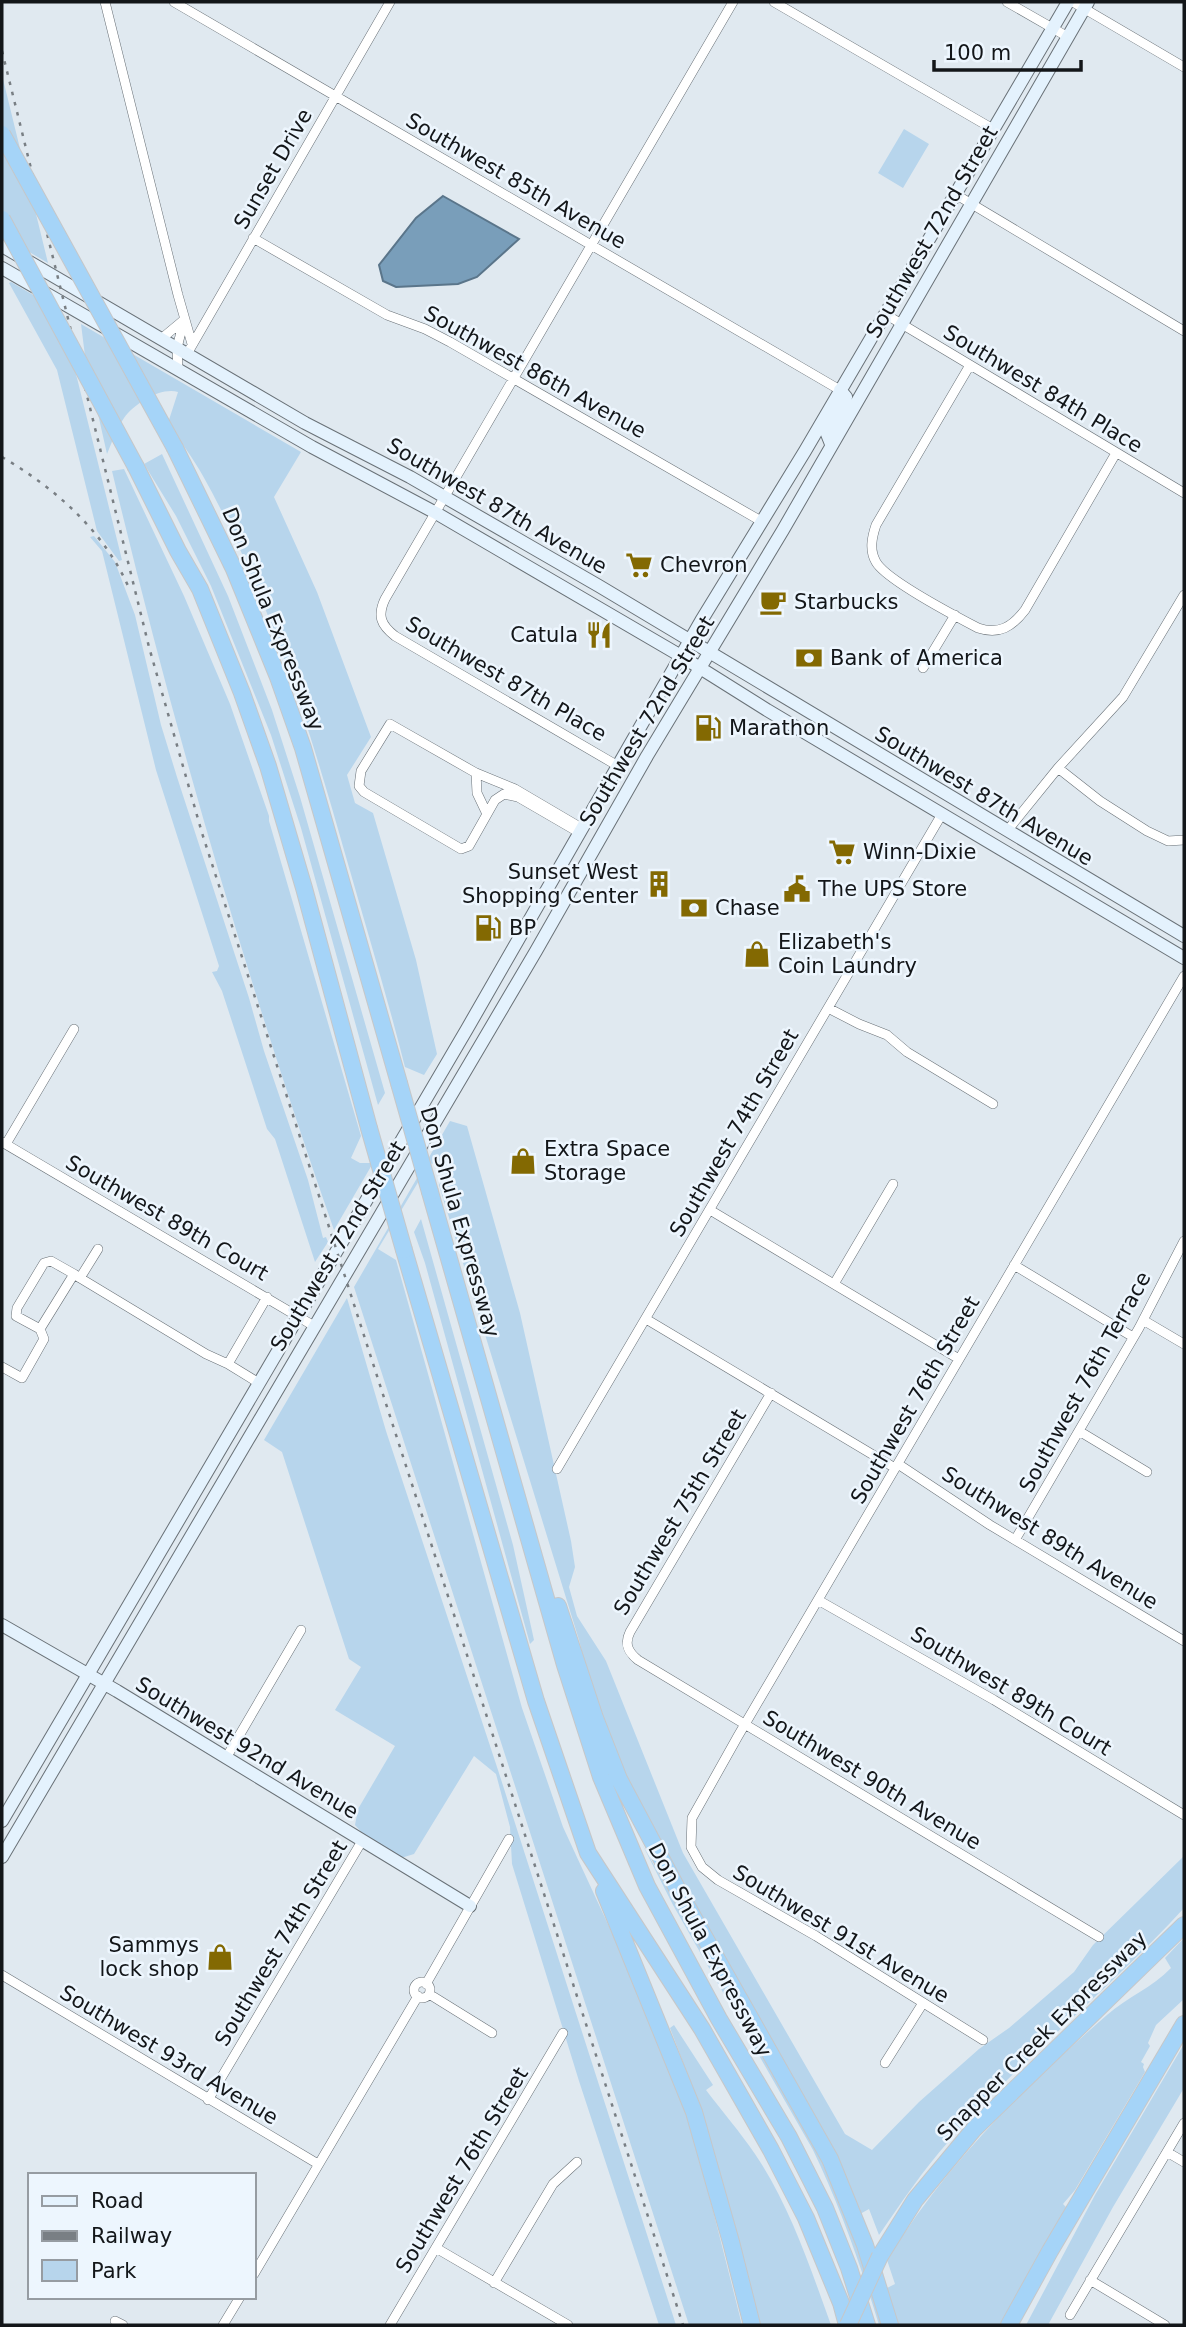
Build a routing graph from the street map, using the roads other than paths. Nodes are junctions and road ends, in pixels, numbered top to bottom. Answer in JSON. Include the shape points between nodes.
{"nodes":[{"id":1,"x":105,"y":2,"type":"edge"},
{"id":2,"x":174,"y":2,"type":"edge"},
{"id":3,"x":390,"y":2,"type":"edge"},
{"id":4,"x":733,"y":2,"type":"edge"},
{"id":5,"x":774,"y":2,"type":"edge"},
{"id":6,"x":1007,"y":2,"type":"edge"},
{"id":7,"x":1068,"y":2,"type":"edge"},
{"id":8,"x":1082,"y":4,"type":"edge"},
{"id":9,"x":1052,"y":28,"type":"junction"},
{"id":10,"x":1068,"y":37,"type":"junction"},
{"id":11,"x":1184,"y":67,"type":"edge"},
{"id":12,"x":335,"y":96,"type":"junction"},
{"id":13,"x":993,"y":129,"type":"junction"},
{"id":14,"x":2,"y":134,"type":"edge"},
{"id":15,"x":1009,"y":138,"type":"junction"},
{"id":16,"x":955,"y":194,"type":"junction"},
{"id":17,"x":971,"y":204,"type":"junction"},
{"id":18,"x":2,"y":219,"type":"edge"},
{"id":19,"x":253,"y":238,"type":"junction"},
{"id":20,"x":2,"y":246,"type":"edge"},
{"id":21,"x":592,"y":246,"type":"junction"},
{"id":22,"x":2,"y":268,"type":"edge"},
{"id":23,"x":884,"y":314,"type":"junction"},
{"id":24,"x":208,"y":315,"type":"junction"},
{"id":25,"x":184,"y":318,"type":"junction"},
{"id":26,"x":901,"y":323,"type":"junction"},
{"id":27,"x":1184,"y":331,"type":"edge"},
{"id":28,"x":161,"y":339,"type":"junction"},
{"id":29,"x":186,"y":348,"type":"junction"},
{"id":30,"x":970,"y":365,"type":"junction"},
{"id":31,"x":178,"y":370,"type":"junction"},
{"id":32,"x":515,"y":379,"type":"junction"},
{"id":33,"x":840,"y":390,"type":"junction"},
{"id":34,"x":305,"y":422,"type":"junction"},
{"id":35,"x":831,"y":444,"type":"junction"},
{"id":36,"x":312,"y":447,"type":"junction"},
{"id":37,"x":1116,"y":453,"type":"junction"},
{"id":38,"x":1184,"y":493,"type":"edge"},
{"id":39,"x":446,"y":498,"type":"junction"},
{"id":40,"x":436,"y":513,"type":"junction"},
{"id":41,"x":761,"y":521,"type":"junction"},
{"id":42,"x":1184,"y":595,"type":"edge"},
{"id":43,"x":955,"y":615,"type":"junction"},
{"id":44,"x":690,"y":640,"type":"junction"},
{"id":45,"x":710,"y":652,"type":"junction"},
{"id":46,"x":681,"y":656,"type":"junction"},
{"id":47,"x":700,"y":668,"type":"junction"},
{"id":48,"x":923,"y":668,"type":"dead end"},
{"id":49,"x":849,"y":738,"type":"junction"},
{"id":50,"x":840,"y":754,"type":"junction"},
{"id":51,"x":618,"y":766,"type":"junction"},
{"id":52,"x":1058,"y":768,"type":"junction"},
{"id":53,"x":475,"y":773,"type":"junction"},
{"id":54,"x":600,"y":798,"type":"junction"},
{"id":55,"x":616,"y":808,"type":"junction"},
{"id":56,"x":487,"y":814,"type":"junction"},
{"id":57,"x":942,"y":814,"type":"junction"},
{"id":58,"x":582,"y":831,"type":"junction"},
{"id":59,"x":1007,"y":831,"type":"junction"},
{"id":60,"x":1184,"y":840,"type":"edge"},
{"id":61,"x":1003,"y":851,"type":"junction"},
{"id":62,"x":546,"y":892,"type":"junction"},
{"id":63,"x":1113,"y":895,"type":"junction"},
{"id":64,"x":1086,"y":900,"type":"junction"},
{"id":65,"x":563,"y":902,"type":"junction"},
{"id":66,"x":1184,"y":936,"type":"edge"},
{"id":67,"x":1184,"y":958,"type":"edge"},
{"id":68,"x":1184,"y":976,"type":"edge"},
{"id":69,"x":828,"y":1008,"type":"junction"},
{"id":70,"x":467,"y":1029,"type":"junction"},
{"id":71,"x":74,"y":1030,"type":"dead end"},
{"id":72,"x":483,"y":1040,"type":"junction"},
{"id":73,"x":993,"y":1104,"type":"dead end"},
{"id":74,"x":4,"y":1143,"type":"edge"},
{"id":75,"x":894,"y":1184,"type":"dead end"},
{"id":76,"x":710,"y":1210,"type":"junction"},
{"id":77,"x":1184,"y":1241,"type":"edge"},
{"id":78,"x":98,"y":1249,"type":"dead end"},
{"id":79,"x":1014,"y":1265,"type":"junction"},
{"id":80,"x":77,"y":1276,"type":"junction"},
{"id":81,"x":834,"y":1284,"type":"junction"},
{"id":82,"x":267,"y":1297,"type":"junction"},
{"id":83,"x":299,"y":1316,"type":"junction"},
{"id":84,"x":646,"y":1319,"type":"junction"},
{"id":85,"x":1143,"y":1320,"type":"junction"},
{"id":86,"x":314,"y":1326,"type":"junction"},
{"id":87,"x":40,"y":1329,"type":"junction"},
{"id":88,"x":1133,"y":1337,"type":"junction"},
{"id":89,"x":1184,"y":1344,"type":"edge"},
{"id":90,"x":959,"y":1359,"type":"junction"},
{"id":91,"x":229,"y":1364,"type":"junction"},
{"id":92,"x":2,"y":1367,"type":"edge"},
{"id":93,"x":259,"y":1383,"type":"junction"},
{"id":94,"x":771,"y":1393,"type":"junction"},
{"id":95,"x":244,"y":1408,"type":"junction"},
{"id":96,"x":259,"y":1418,"type":"junction"},
{"id":97,"x":1079,"y":1431,"type":"junction"},
{"id":98,"x":897,"y":1466,"type":"junction"},
{"id":99,"x":557,"y":1469,"type":"dead end"},
{"id":100,"x":1147,"y":1472,"type":"dead end"},
{"id":101,"x":205,"y":1474,"type":"junction"},
{"id":102,"x":221,"y":1483,"type":"junction"},
{"id":103,"x":524,"y":1524,"type":"junction"},
{"id":104,"x":1015,"y":1540,"type":"junction"},
{"id":105,"x":818,"y":1600,"type":"junction"},
{"id":106,"x":2,"y":1625,"type":"edge"},
{"id":107,"x":301,"y":1630,"type":"dead end"},
{"id":108,"x":1184,"y":1641,"type":"edge"},
{"id":109,"x":628,"y":1650,"type":"joint"},
{"id":110,"x":88,"y":1675,"type":"junction"},
{"id":111,"x":103,"y":1684,"type":"junction"},
{"id":112,"x":745,"y":1724,"type":"junction"},
{"id":113,"x":226,"y":1758,"type":"junction"},
{"id":114,"x":1184,"y":1815,"type":"edge"},
{"id":115,"x":2,"y":1821,"type":"edge"},
{"id":116,"x":509,"y":1839,"type":"dead end"},
{"id":117,"x":362,"y":1841,"type":"junction"},
{"id":118,"x":691,"y":1847,"type":"joint"},
{"id":119,"x":588,"y":1853,"type":"junction"},
{"id":120,"x":2,"y":1857,"type":"edge"},
{"id":121,"x":470,"y":1906,"type":"junction"},
{"id":122,"x":1184,"y":1925,"type":"edge"},
{"id":123,"x":1099,"y":1937,"type":"dead end"},
{"id":124,"x":2,"y":1975,"type":"edge"},
{"id":125,"x":426,"y":1984,"type":"junction"},
{"id":126,"x":429,"y":1994,"type":"junction"},
{"id":127,"x":418,"y":1996,"type":"junction"},
{"id":128,"x":923,"y":2003,"type":"junction"},
{"id":129,"x":1184,"y":2024,"type":"edge"},
{"id":130,"x":492,"y":2033,"type":"dead end"},
{"id":131,"x":563,"y":2033,"type":"dead end"},
{"id":132,"x":983,"y":2040,"type":"dead end"},
{"id":133,"x":885,"y":2063,"type":"dead end"},
{"id":134,"x":208,"y":2100,"type":"junction"},
{"id":135,"x":1184,"y":2123,"type":"edge"},
{"id":136,"x":1167,"y":2152,"type":"junction"},
{"id":137,"x":577,"y":2162,"type":"dead end"},
{"id":138,"x":1184,"y":2162,"type":"edge"},
{"id":139,"x":318,"y":2164,"type":"junction"},
{"id":140,"x":436,"y":2248,"type":"junction"},
{"id":141,"x":256,"y":2266,"type":"edge"},
{"id":142,"x":1090,"y":2280,"type":"junction"},
{"id":143,"x":494,"y":2283,"type":"junction"},
{"id":144,"x":239,"y":2299,"type":"edge"},
{"id":145,"x":1070,"y":2315,"type":"dead end"},
{"id":146,"x":1150,"y":2321,"type":"edge"},
{"id":147,"x":223,"y":2325,"type":"edge"},
{"id":148,"x":390,"y":2325,"type":"edge"},
{"id":149,"x":568,"y":2325,"type":"edge"},
{"id":150,"x":752,"y":2325,"type":"edge"},
{"id":151,"x":848,"y":2325,"type":"edge"},
{"id":152,"x":867,"y":2325,"type":"edge"},
{"id":153,"x":890,"y":2325,"type":"edge"},
{"id":154,"x":1009,"y":2325,"type":"edge"},
{"id":155,"x":1164,"y":2325,"type":"edge"}],
"edges":[{"from":1,"to":25,"type":"street"},
{"from":2,"to":12,"type":"street","name":"Southwest 85th Avenue"},
{"from":3,"to":12,"type":"street","name":"Sunset Drive"},
{"from":4,"to":21,"type":"street"},
{"from":5,"to":13,"type":"street"},
{"from":6,"to":9,"type":"street"},
{"from":7,"to":9,"type":"main road","name":"Southwest 72nd Street"},
{"from":8,"to":10,"type":"main road","name":"Southwest 72nd Street"},
{"from":8,"to":11,"type":"street"},
{"from":9,"to":10,"type":"street"},
{"from":9,"to":13,"type":"main road","name":"Southwest 72nd Street"},
{"from":10,"to":15,"type":"main road","name":"Southwest 72nd Street"},
{"from":12,"to":19,"type":"street","name":"Sunset Drive"},
{"from":12,"to":21,"type":"street","name":"Southwest 85th Avenue"},
{"from":13,"to":15,"type":"main road"},
{"from":13,"to":16,"type":"main road","name":"Southwest 72nd Street"},
{"from":14,"to":103,"type":"highway","name":"Don Shula Expressway","bridge":true,"via":[[175,448],[234,569],[291,713]]},
{"from":15,"to":17,"type":"main road","name":"Southwest 72nd Street"},
{"from":16,"to":17,"type":"street"},
{"from":16,"to":23,"type":"main road","name":"Southwest 72nd Street"},
{"from":17,"to":26,"type":"main road","name":"Southwest 72nd Street"},
{"from":17,"to":27,"type":"street"},
{"from":18,"to":119,"type":"highway","name":"Don Shula Expressway","bridge":true,"via":[[200,589],[243,693],[304,888],[536,1702]]},
{"from":19,"to":24,"type":"street","name":"Sunset Drive"},
{"from":19,"to":32,"type":"street","name":"Southwest 86th Avenue","via":[[387,315],[432,332]]},
{"from":20,"to":28,"type":"main road","name":"Southwest 87th Avenue"},
{"from":21,"to":32,"type":"street"},
{"from":21,"to":33,"type":"street","name":"Southwest 85th Avenue"},
{"from":22,"to":31,"type":"main road","name":"Southwest 87th Avenue"},
{"from":23,"to":26,"type":"street","name":"Southwest 84th Place"},
{"from":23,"to":33,"type":"main road","name":"Southwest 72nd Street"},
{"from":24,"to":25,"type":"street","via":[[196,322]]},
{"from":24,"to":29,"type":"street","name":"Sunset Drive"},
{"from":25,"to":28,"type":"street"},
{"from":25,"to":29,"type":"street"},
{"from":25,"to":29,"type":"street"},
{"from":26,"to":30,"type":"street","name":"Southwest 84th Place"},
{"from":26,"to":35,"type":"main road","name":"Southwest 72nd Street"},
{"from":28,"to":29,"type":"main road","name":"Southwest 87th Avenue"},
{"from":29,"to":31,"type":"main road"},
{"from":29,"to":34,"type":"main road","name":"Southwest 87th Avenue"},
{"from":30,"to":37,"type":"street","name":"Southwest 84th Place"},
{"from":30,"to":43,"type":"street","via":[[873,536],[877,565]]},
{"from":31,"to":36,"type":"main road","name":"Southwest 87th Avenue"},
{"from":32,"to":39,"type":"street"},
{"from":32,"to":41,"type":"street","name":"Southwest 86th Avenue"},
{"from":33,"to":35,"type":"main road","via":[[846,397],[827,434]]},
{"from":33,"to":41,"type":"main road","name":"Southwest 72nd Street"},
{"from":34,"to":36,"type":"main road"},
{"from":34,"to":39,"type":"main road","name":"Southwest 87th Avenue"},
{"from":35,"to":45,"type":"main road","name":"Southwest 72nd Street"},
{"from":36,"to":40,"type":"main road","name":"Southwest 87th Avenue"},
{"from":37,"to":38,"type":"street","name":"Southwest 84th Place"},
{"from":37,"to":43,"type":"street","via":[[1025,610],[996,631]]},
{"from":39,"to":40,"type":"street"},
{"from":39,"to":44,"type":"main road","name":"Southwest 87th Avenue"},
{"from":40,"to":46,"type":"main road","name":"Southwest 87th Avenue"},
{"from":40,"to":51,"type":"street","name":"Southwest 87th Place","via":[[386,599],[380,619],[395,636]]},
{"from":41,"to":44,"type":"main road","name":"Southwest 72nd Street"},
{"from":42,"to":52,"type":"street","via":[[1123,697]]},
{"from":43,"to":48,"type":"street"},
{"from":44,"to":45,"type":"main road","name":"Southwest 87th Avenue"},
{"from":44,"to":46,"type":"main road","name":"Southwest 72nd Street"},
{"from":45,"to":47,"type":"main road","name":"Southwest 72nd Street"},
{"from":45,"to":49,"type":"main road","name":"Southwest 87th Avenue"},
{"from":46,"to":47,"type":"main road","name":"Southwest 87th Avenue"},
{"from":46,"to":51,"type":"main road","name":"Southwest 72nd Street"},
{"from":47,"to":50,"type":"main road","name":"Southwest 87th Avenue"},
{"from":47,"to":55,"type":"main road","name":"Southwest 72nd Street"},
{"from":49,"to":50,"type":"main road"},
{"from":49,"to":59,"type":"main road","name":"Southwest 87th Avenue"},
{"from":50,"to":57,"type":"main road","name":"Southwest 87th Avenue"},
{"from":51,"to":54,"type":"main road","name":"Southwest 72nd Street"},
{"from":52,"to":59,"type":"street"},
{"from":52,"to":60,"type":"street","via":[[1147,831],[1168,841]]},
{"from":53,"to":56,"type":"street","via":[[477,793]]},
{"from":53,"to":56,"type":"street","via":[[390,724],[359,782],[365,792],[461,849],[469,846]]},
{"from":53,"to":58,"type":"street","via":[[515,789]]},
{"from":54,"to":55,"type":"main road"},
{"from":54,"to":58,"type":"main road","name":"Southwest 72nd Street"},
{"from":55,"to":65,"type":"main road","name":"Southwest 72nd Street"},
{"from":56,"to":58,"type":"street","via":[[499,796],[507,794]]},
{"from":57,"to":61,"type":"main road","name":"Southwest 87th Avenue"},
{"from":57,"to":69,"type":"street","name":"Southwest 74th Street"},
{"from":58,"to":62,"type":"main road","name":"Southwest 72nd Street"},
{"from":59,"to":61,"type":"main road"},
{"from":59,"to":63,"type":"main road","name":"Southwest 87th Avenue"},
{"from":61,"to":64,"type":"main road","name":"Southwest 87th Avenue"},
{"from":62,"to":65,"type":"main road"},
{"from":62,"to":70,"type":"main road","name":"Southwest 72nd Street"},
{"from":63,"to":64,"type":"main road"},
{"from":63,"to":66,"type":"main road","name":"Southwest 87th Avenue"},
{"from":64,"to":67,"type":"main road","name":"Southwest 87th Avenue"},
{"from":65,"to":72,"type":"main road","name":"Southwest 72nd Street"},
{"from":68,"to":79,"type":"street","name":"Southwest 76th Street"},
{"from":69,"to":73,"type":"street","via":[[887,1035]]},
{"from":69,"to":76,"type":"street","name":"Southwest 74th Street"},
{"from":70,"to":72,"type":"main road"},
{"from":70,"to":83,"type":"main road","name":"Southwest 72nd Street"},
{"from":71,"to":74,"type":"street"},
{"from":72,"to":86,"type":"main road","name":"Southwest 72nd Street"},
{"from":74,"to":82,"type":"street","name":"Southwest 89th Court"},
{"from":75,"to":81,"type":"street"},
{"from":76,"to":81,"type":"street"},
{"from":76,"to":84,"type":"street","name":"Southwest 74th Street"},
{"from":77,"to":85,"type":"street","name":"Southwest 76th Terrace"},
{"from":78,"to":80,"type":"street"},
{"from":79,"to":88,"type":"street"},
{"from":79,"to":90,"type":"street","name":"Southwest 76th Street"},
{"from":80,"to":87,"type":"street"},
{"from":80,"to":87,"type":"street","via":[[51,1261],[44,1263],[16,1316]]},
{"from":80,"to":91,"type":"street"},
{"from":81,"to":90,"type":"street"},
{"from":82,"to":83,"type":"street","name":"Southwest 89th Court"},
{"from":82,"to":91,"type":"street"},
{"from":83,"to":86,"type":"street","name":"Southwest 89th Court"},
{"from":83,"to":93,"type":"main road","name":"Southwest 72nd Street"},
{"from":84,"to":94,"type":"street","name":"Southwest 89th Avenue"},
{"from":84,"to":99,"type":"street","name":"Southwest 74th Street"},
{"from":85,"to":88,"type":"street","name":"Southwest 76th Terrace"},
{"from":85,"to":89,"type":"street"},
{"from":86,"to":96,"type":"main road","name":"Southwest 72nd Street"},
{"from":87,"to":92,"type":"street","via":[[44,1339],[22,1378]]},
{"from":88,"to":97,"type":"street","name":"Southwest 76th Terrace"},
{"from":90,"to":98,"type":"street","name":"Southwest 76th Street"},
{"from":91,"to":93,"type":"street"},
{"from":93,"to":95,"type":"main road","name":"Southwest 72nd Street"},
{"from":94,"to":98,"type":"street","name":"Southwest 89th Avenue"},
{"from":94,"to":109,"type":"street","name":"Southwest 75th Street","via":[[630,1632]]},
{"from":95,"to":96,"type":"main road"},
{"from":95,"to":101,"type":"main road","name":"Southwest 72nd Street"},
{"from":96,"to":102,"type":"main road","name":"Southwest 72nd Street"},
{"from":97,"to":100,"type":"street"},
{"from":97,"to":104,"type":"street","name":"Southwest 76th Terrace"},
{"from":98,"to":104,"type":"street","name":"Southwest 89th Avenue"},
{"from":98,"to":105,"type":"street","name":"Southwest 76th Street"},
{"from":101,"to":102,"type":"main road"},
{"from":101,"to":110,"type":"main road","name":"Southwest 72nd Street"},
{"from":102,"to":111,"type":"main road","name":"Southwest 72nd Street"},
{"from":103,"to":152,"type":"highway","name":"Don Shula Expressway","via":[[601,1777],[637,1862],[825,2208]]},
{"from":103,"to":153,"type":"highway","via":[[538,1543],[619,1779],[830,2159]]},
{"from":104,"to":108,"type":"street","name":"Southwest 89th Avenue"},
{"from":105,"to":112,"type":"street","name":"Southwest 76th Street"},
{"from":105,"to":114,"type":"street","name":"Southwest 89th Court"},
{"from":106,"to":110,"type":"main road","name":"Southwest 92nd Avenue"},
{"from":107,"to":113,"type":"street"},
{"from":109,"to":112,"type":"street","name":"Southwest 90th Avenue"},
{"from":110,"to":111,"type":"main road","name":"Southwest 92nd Avenue"},
{"from":110,"to":115,"type":"main road","name":"Southwest 72nd Street"},
{"from":111,"to":113,"type":"main road","name":"Southwest 92nd Avenue"},
{"from":111,"to":120,"type":"main road","name":"Southwest 72nd Street"},
{"from":112,"to":118,"type":"street","name":"Southwest 76th Street","via":[[697,1807],[691,1822]]},
{"from":112,"to":123,"type":"street","name":"Southwest 90th Avenue"},
{"from":113,"to":117,"type":"main road","name":"Southwest 92nd Avenue"},
{"from":116,"to":121,"type":"street"},
{"from":117,"to":121,"type":"main road","name":"Southwest 92nd Avenue"},
{"from":117,"to":134,"type":"street","name":"Southwest 74th Street"},
{"from":118,"to":128,"type":"street","name":"Southwest 91st Avenue","via":[[702,1867],[718,1880]]},
{"from":119,"to":150,"type":"highway","via":[[694,2112]]},
{"from":119,"to":151,"type":"highway","name":"Don Shula Expressway","via":[[702,2029],[771,2150],[806,2218]]},
{"from":121,"to":125,"type":"street"},
{"from":122,"to":151,"type":"highway","name":"Snapper Creek Expressway","bridge":true,"via":[[967,2136],[915,2200],[880,2256]]},
{"from":124,"to":134,"type":"street","name":"Southwest 93rd Avenue"},
{"from":125,"to":126,"type":"street"},
{"from":125,"to":127,"type":"street","via":[[416,1987]]},
{"from":126,"to":127,"type":"street"},
{"from":126,"to":130,"type":"street"},
{"from":127,"to":139,"type":"street"},
{"from":128,"to":132,"type":"street","name":"Southwest 91st Avenue"},
{"from":128,"to":133,"type":"street"},
{"from":129,"to":154,"type":"highway"},
{"from":131,"to":140,"type":"street","name":"Southwest 76th Street"},
{"from":134,"to":139,"type":"street","name":"Southwest 93rd Avenue"},
{"from":135,"to":136,"type":"street"},
{"from":136,"to":138,"type":"street"},
{"from":136,"to":142,"type":"street"},
{"from":137,"to":143,"type":"street","via":[[553,2184]]},
{"from":139,"to":141,"type":"street"},
{"from":140,"to":143,"type":"street"},
{"from":140,"to":148,"type":"street","name":"Southwest 76th Street"},
{"from":142,"to":145,"type":"street"},
{"from":142,"to":146,"type":"street"},
{"from":143,"to":149,"type":"street"},
{"from":144,"to":147,"type":"street"},
{"from":146,"to":155,"type":"street"}]}
